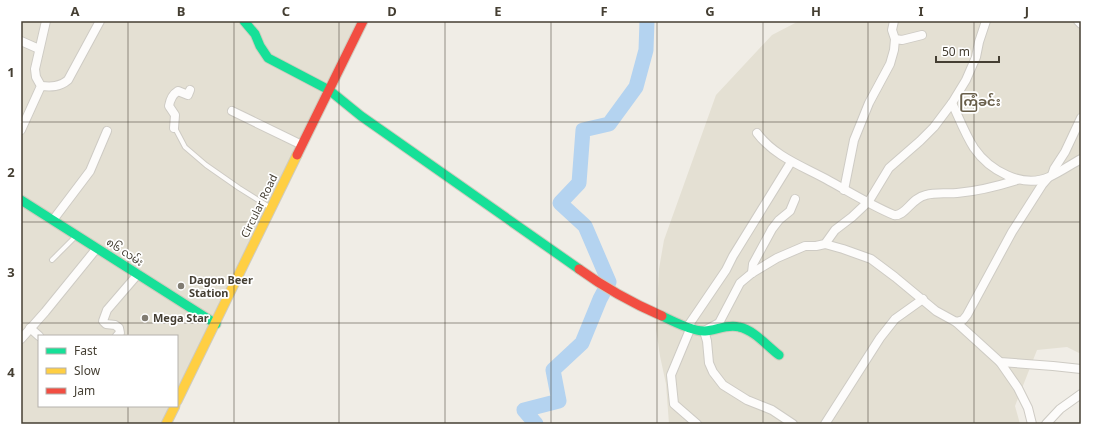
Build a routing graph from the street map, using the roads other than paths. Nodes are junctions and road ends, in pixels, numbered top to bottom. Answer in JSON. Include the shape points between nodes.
{"nodes":[{"id":1,"x":46,"y":21,"type":"edge"},
{"id":2,"x":100,"y":21,"type":"edge"},
{"id":3,"x":244,"y":21,"type":"edge"},
{"id":4,"x":363,"y":21,"type":"edge"},
{"id":5,"x":894,"y":21,"type":"edge"},
{"id":6,"x":986,"y":21,"type":"edge"},
{"id":7,"x":1078,"y":21,"type":"edge"},
{"id":8,"x":1081,"y":24,"type":"edge"},
{"id":9,"x":922,"y":35,"type":"dead end"},
{"id":10,"x":895,"y":38,"type":"junction"},
{"id":11,"x":21,"y":41,"type":"edge"},
{"id":12,"x":39,"y":49,"type":"junction"},
{"id":13,"x":40,"y":86,"type":"junction"},
{"id":14,"x":190,"y":90,"type":"dead end"},
{"id":15,"x":329,"y":90,"type":"junction"},
{"id":16,"x":952,"y":103,"type":"junction"},
{"id":17,"x":232,"y":111,"type":"dead end"},
{"id":18,"x":24,"y":115,"type":"edge"},
{"id":19,"x":1081,"y":118,"type":"edge"},
{"id":20,"x":174,"y":128,"type":"joint"},
{"id":21,"x":21,"y":130,"type":"edge"},
{"id":22,"x":106,"y":131,"type":"dead end"},
{"id":23,"x":758,"y":133,"type":"dead end"},
{"id":24,"x":302,"y":145,"type":"junction"},
{"id":25,"x":1081,"y":159,"type":"edge"},
{"id":26,"x":791,"y":162,"type":"junction"},
{"id":27,"x":1050,"y":176,"type":"junction"},
{"id":28,"x":1018,"y":180,"type":"junction"},
{"id":29,"x":844,"y":190,"type":"junction"},
{"id":30,"x":796,"y":199,"type":"dead end"},
{"id":31,"x":21,"y":200,"type":"edge"},
{"id":32,"x":867,"y":202,"type":"junction"},
{"id":33,"x":271,"y":208,"type":"junction"},
{"id":34,"x":53,"y":220,"type":"junction"},
{"id":35,"x":77,"y":235,"type":"junction"},
{"id":36,"x":825,"y":244,"type":"junction"},
{"id":37,"x":97,"y":248,"type":"junction"},
{"id":38,"x":52,"y":260,"type":"dead end"},
{"id":39,"x":752,"y":273,"type":"junction"},
{"id":40,"x":138,"y":274,"type":"junction"},
{"id":41,"x":923,"y":299,"type":"junction"},
{"id":42,"x":956,"y":322,"type":"junction"},
{"id":43,"x":216,"y":324,"type":"junction"},
{"id":44,"x":689,"y":327,"type":"junction"},
{"id":45,"x":30,"y":328,"type":"junction"},
{"id":46,"x":704,"y":331,"type":"junction"},
{"id":47,"x":38,"y":335,"type":"edge"},
{"id":48,"x":118,"y":335,"type":"edge"},
{"id":49,"x":21,"y":339,"type":"edge"},
{"id":50,"x":779,"y":355,"type":"dead end"},
{"id":51,"x":1000,"y":362,"type":"junction"},
{"id":52,"x":1081,"y":369,"type":"edge"},
{"id":53,"x":1081,"y":394,"type":"edge"},
{"id":54,"x":178,"y":399,"type":"edge"},
{"id":55,"x":174,"y":407,"type":"edge"},
{"id":56,"x":166,"y":424,"type":"edge"},
{"id":57,"x":697,"y":424,"type":"edge"},
{"id":58,"x":793,"y":424,"type":"edge"},
{"id":59,"x":825,"y":424,"type":"edge"},
{"id":60,"x":1032,"y":424,"type":"edge"},
{"id":61,"x":1046,"y":424,"type":"edge"}],
"edges":[{"from":1,"to":12,"type":"street"},
{"from":2,"to":13,"type":"street","via":[[68,80],[54,87]]},
{"from":3,"to":15,"type":"street","via":[[255,34],[268,58]]},
{"from":4,"to":15,"type":"street","name":"Circular Road"},
{"from":5,"to":10,"type":"street","via":[[892,30]]},
{"from":6,"to":16,"type":"street","via":[[976,57]]},
{"from":7,"to":8,"type":"street"},
{"from":9,"to":10,"type":"street","via":[[902,40]]},
{"from":10,"to":29,"type":"street","via":[[890,64],[869,103],[854,140]]},
{"from":11,"to":12,"type":"street"},
{"from":12,"to":13,"type":"street","via":[[35,69]]},
{"from":13,"to":18,"type":"street"},
{"from":14,"to":20,"type":"street","via":[[188,95],[178,91],[170,101],[169,106],[175,115]]},
{"from":15,"to":24,"type":"street","name":"Circular Road"},
{"from":15,"to":44,"type":"street","via":[[361,116],[599,284],[636,305]]},
{"from":16,"to":28,"type":"street","via":[[973,147],[983,159]]},
{"from":16,"to":32,"type":"street","via":[[920,141],[889,168]]},
{"from":17,"to":24,"type":"street"},
{"from":18,"to":21,"type":"street"},
{"from":19,"to":27,"type":"street"},
{"from":20,"to":33,"type":"lane","via":[[185,147],[206,165]]},
{"from":22,"to":34,"type":"street","via":[[90,171]]},
{"from":23,"to":26,"type":"street"},
{"from":24,"to":33,"type":"street","name":"Circular Road"},
{"from":25,"to":27,"type":"street"},
{"from":26,"to":29,"type":"street"},
{"from":26,"to":44,"type":"street"},
{"from":27,"to":28,"type":"street","via":[[1033,181]]},
{"from":27,"to":42,"type":"street","via":[[1042,184],[1012,232],[967,315],[963,320]]},
{"from":28,"to":32,"type":"street","via":[[966,192],[927,194],[916,198],[898,216]]},
{"from":29,"to":32,"type":"street"},
{"from":30,"to":39,"type":"street","via":[[790,211],[772,229],[753,264]]},
{"from":31,"to":34,"type":"street","name":"၈၆ လမ်း"},
{"from":32,"to":36,"type":"street","via":[[835,230]]},
{"from":33,"to":43,"type":"street","name":"Circular Road"},
{"from":34,"to":35,"type":"street","name":"၈၆ လမ်း"},
{"from":35,"to":37,"type":"street","name":"၈၆ လမ်း"},
{"from":35,"to":38,"type":"lane"},
{"from":36,"to":39,"type":"street","via":[[805,246],[777,258]]},
{"from":36,"to":41,"type":"street","via":[[871,259]]},
{"from":37,"to":40,"type":"street","name":"၈၆ လမ်း"},
{"from":37,"to":45,"type":"street"},
{"from":39,"to":46,"type":"street","via":[[740,283],[719,323]]},
{"from":40,"to":43,"type":"street","name":"၈၆ လမ်း"},
{"from":40,"to":48,"type":"street","via":[[107,310],[103,321],[119,328]]},
{"from":41,"to":42,"type":"street","via":[[936,311]]},
{"from":41,"to":59,"type":"street","via":[[896,318],[880,338]]},
{"from":42,"to":51,"type":"street"},
{"from":43,"to":54,"type":"street","name":"Circular Road"},
{"from":44,"to":46,"type":"street"},
{"from":44,"to":57,"type":"street","via":[[671,375],[674,404]]},
{"from":45,"to":47,"type":"street"},
{"from":45,"to":49,"type":"street"},
{"from":46,"to":50,"type":"street","via":[[729,326],[740,327],[752,333]]},
{"from":46,"to":58,"type":"street","via":[[709,363],[723,385],[746,400],[772,410]]},
{"from":51,"to":52,"type":"street"},
{"from":51,"to":60,"type":"street","via":[[1018,388],[1028,408]]},
{"from":53,"to":61,"type":"street","via":[[1060,409]]},
{"from":55,"to":56,"type":"street"}]}
